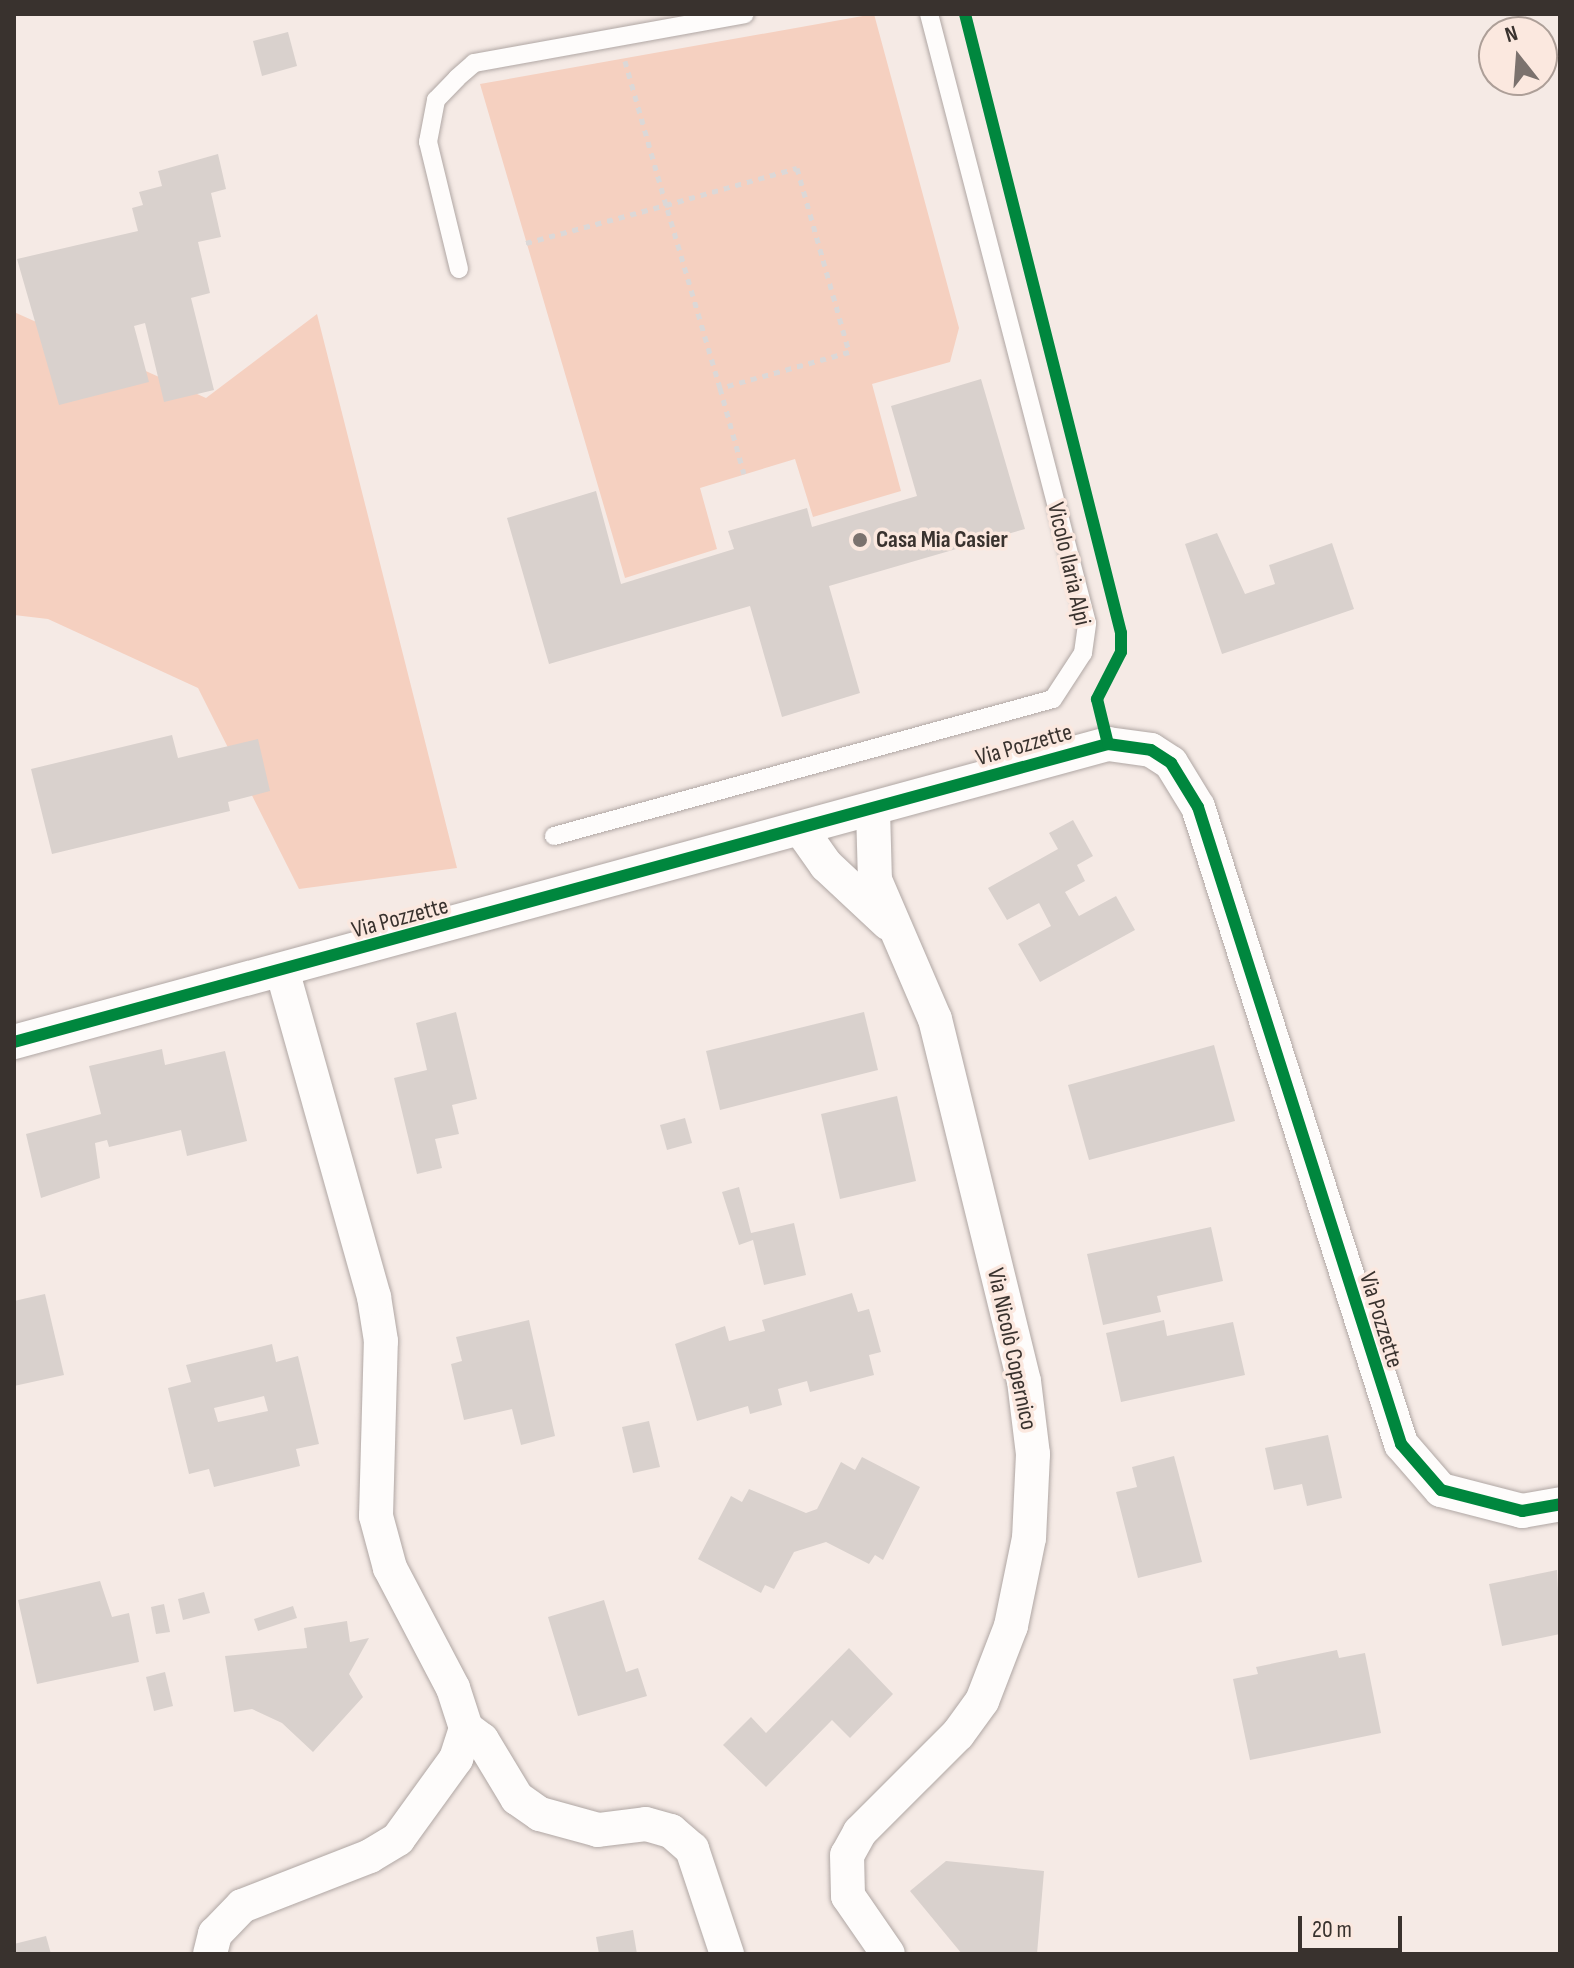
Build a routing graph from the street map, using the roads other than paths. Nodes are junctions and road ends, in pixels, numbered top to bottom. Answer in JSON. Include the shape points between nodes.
{"nodes":[{"id":1,"x":745,"y":14,"type":"edge"},
{"id":2,"x":929,"y":14,"type":"edge"},
{"id":3,"x":459,"y":269,"type":"dead end"},
{"id":4,"x":873,"y":810,"type":"junction"},
{"id":5,"x":802,"y":831,"type":"junction"},
{"id":6,"x":554,"y":836,"type":"dead end"},
{"id":7,"x":894,"y":928,"type":"junction"},
{"id":8,"x":283,"y":973,"type":"junction"},
{"id":9,"x":14,"y":1042,"type":"edge"},
{"id":10,"x":1560,"y":1504,"type":"edge"},
{"id":11,"x":466,"y":1728,"type":"junction"},
{"id":12,"x":210,"y":1954,"type":"edge"},
{"id":13,"x":727,"y":1954,"type":"edge"},
{"id":14,"x":888,"y":1954,"type":"edge"}],
"edges":[{"from":1,"to":3,"type":"lane","via":[[474,63],[436,100],[428,142]]},
{"from":2,"to":6,"type":"lane","name":"Vicolo Ilaria Alpi","via":[[1087,623],[1083,653],[1053,699]]},
{"from":4,"to":5,"type":"street","name":"Via Pozzette"},
{"from":4,"to":7,"type":"street","name":"Via Nicolò Copernico","via":[[875,880]]},
{"from":4,"to":10,"type":"street","name":"Via Pozzette","via":[[1108,744],[1151,750],[1171,763],[1198,807],[1401,1444],[1441,1490],[1522,1511]]},
{"from":5,"to":7,"type":"street","name":"Via Nicolò Copernico","via":[[835,875]]},
{"from":5,"to":8,"type":"street","name":"Via Pozzette"},
{"from":7,"to":14,"type":"street","name":"Via Nicolò Copernico","via":[[935,1019],[1024,1381],[1033,1454],[1029,1538],[1011,1626],[982,1701],[947,1746],[860,1832],[847,1855],[848,1896]]},
{"from":8,"to":9,"type":"street","name":"Via Pozzette"},
{"from":8,"to":11,"type":"street","via":[[374,1297],[381,1341],[376,1516],[390,1568],[453,1688]]},
{"from":11,"to":12,"type":"street","via":[[456,1759],[398,1839],[370,1856],[242,1906],[215,1934]]},
{"from":11,"to":13,"type":"street","via":[[482,1740],[517,1798],[540,1814],[598,1830],[646,1824],[671,1831],[692,1849]]}]}
